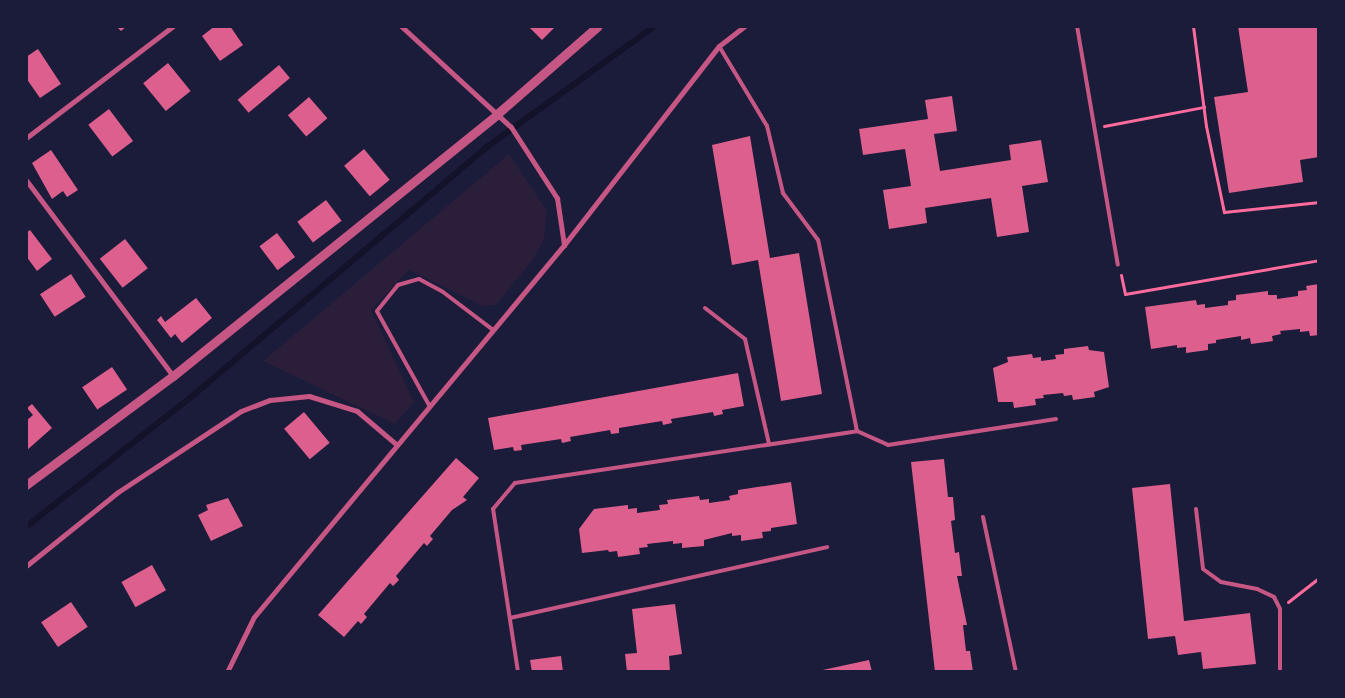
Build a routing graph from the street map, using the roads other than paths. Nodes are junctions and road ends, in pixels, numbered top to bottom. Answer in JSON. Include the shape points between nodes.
{"nodes":[{"id":1,"x":173,"y":26,"type":"edge"},
{"id":2,"x":400,"y":26,"type":"edge"},
{"id":3,"x":598,"y":26,"type":"edge"},
{"id":4,"x":745,"y":26,"type":"edge"},
{"id":5,"x":1077,"y":26,"type":"edge"},
{"id":6,"x":719,"y":46,"type":"junction"},
{"id":7,"x":496,"y":115,"type":"junction"},
{"id":8,"x":26,"y":138,"type":"edge"},
{"id":9,"x":26,"y":180,"type":"edge"},
{"id":10,"x":564,"y":246,"type":"junction"},
{"id":11,"x":1118,"y":265,"type":"road end"},
{"id":12,"x":705,"y":308,"type":"dead end"},
{"id":13,"x":492,"y":329,"type":"junction"},
{"id":14,"x":173,"y":376,"type":"junction"},
{"id":15,"x":430,"y":405,"type":"junction"},
{"id":16,"x":1056,"y":419,"type":"dead end"},
{"id":17,"x":857,"y":430,"type":"junction"},
{"id":18,"x":768,"y":444,"type":"junction"},
{"id":19,"x":397,"y":445,"type":"junction"},
{"id":20,"x":26,"y":485,"type":"edge"},
{"id":21,"x":1196,"y":509,"type":"dead end"},
{"id":22,"x":983,"y":517,"type":"dead end"},
{"id":23,"x":827,"y":547,"type":"dead end"},
{"id":24,"x":26,"y":566,"type":"edge"},
{"id":25,"x":510,"y":618,"type":"junction"},
{"id":26,"x":518,"y":671,"type":"edge"},
{"id":27,"x":227,"y":672,"type":"edge"},
{"id":28,"x":510,"y":672,"type":"edge"},
{"id":29,"x":1016,"y":672,"type":"edge"},
{"id":30,"x":1280,"y":672,"type":"edge"}],
"edges":[{"from":1,"to":8,"type":"street"},
{"from":2,"to":7,"type":"street"},
{"from":3,"to":7,"type":"street"},
{"from":4,"to":6,"type":"street"},
{"from":5,"to":11,"type":"lane"},
{"from":6,"to":10,"type":"street"},
{"from":6,"to":17,"type":"lane","via":[[767,126],[783,193],[818,240]]},
{"from":7,"to":10,"type":"street","via":[[512,127],[557,198]]},
{"from":7,"to":14,"type":"street"},
{"from":9,"to":14,"type":"street"},
{"from":10,"to":13,"type":"street"},
{"from":12,"to":18,"type":"lane","via":[[745,339]]},
{"from":13,"to":15,"type":"street"},
{"from":13,"to":15,"type":"lane","via":[[444,292],[419,279],[398,285],[376,311]]},
{"from":14,"to":20,"type":"street"},
{"from":15,"to":19,"type":"street"},
{"from":16,"to":17,"type":"lane","via":[[888,445]]},
{"from":17,"to":18,"type":"lane"},
{"from":18,"to":25,"type":"lane","via":[[515,483],[494,508]]},
{"from":19,"to":24,"type":"street","via":[[356,411],[310,396],[270,400],[241,411],[118,492]]},
{"from":19,"to":27,"type":"street","via":[[254,617]]},
{"from":21,"to":30,"type":"lane","via":[[1203,569],[1221,582],[1257,589],[1274,597],[1280,609]]},
{"from":22,"to":29,"type":"lane"},
{"from":23,"to":25,"type":"lane"},
{"from":25,"to":26,"type":"lane"},
{"from":26,"to":28,"type":"lane"}]}
